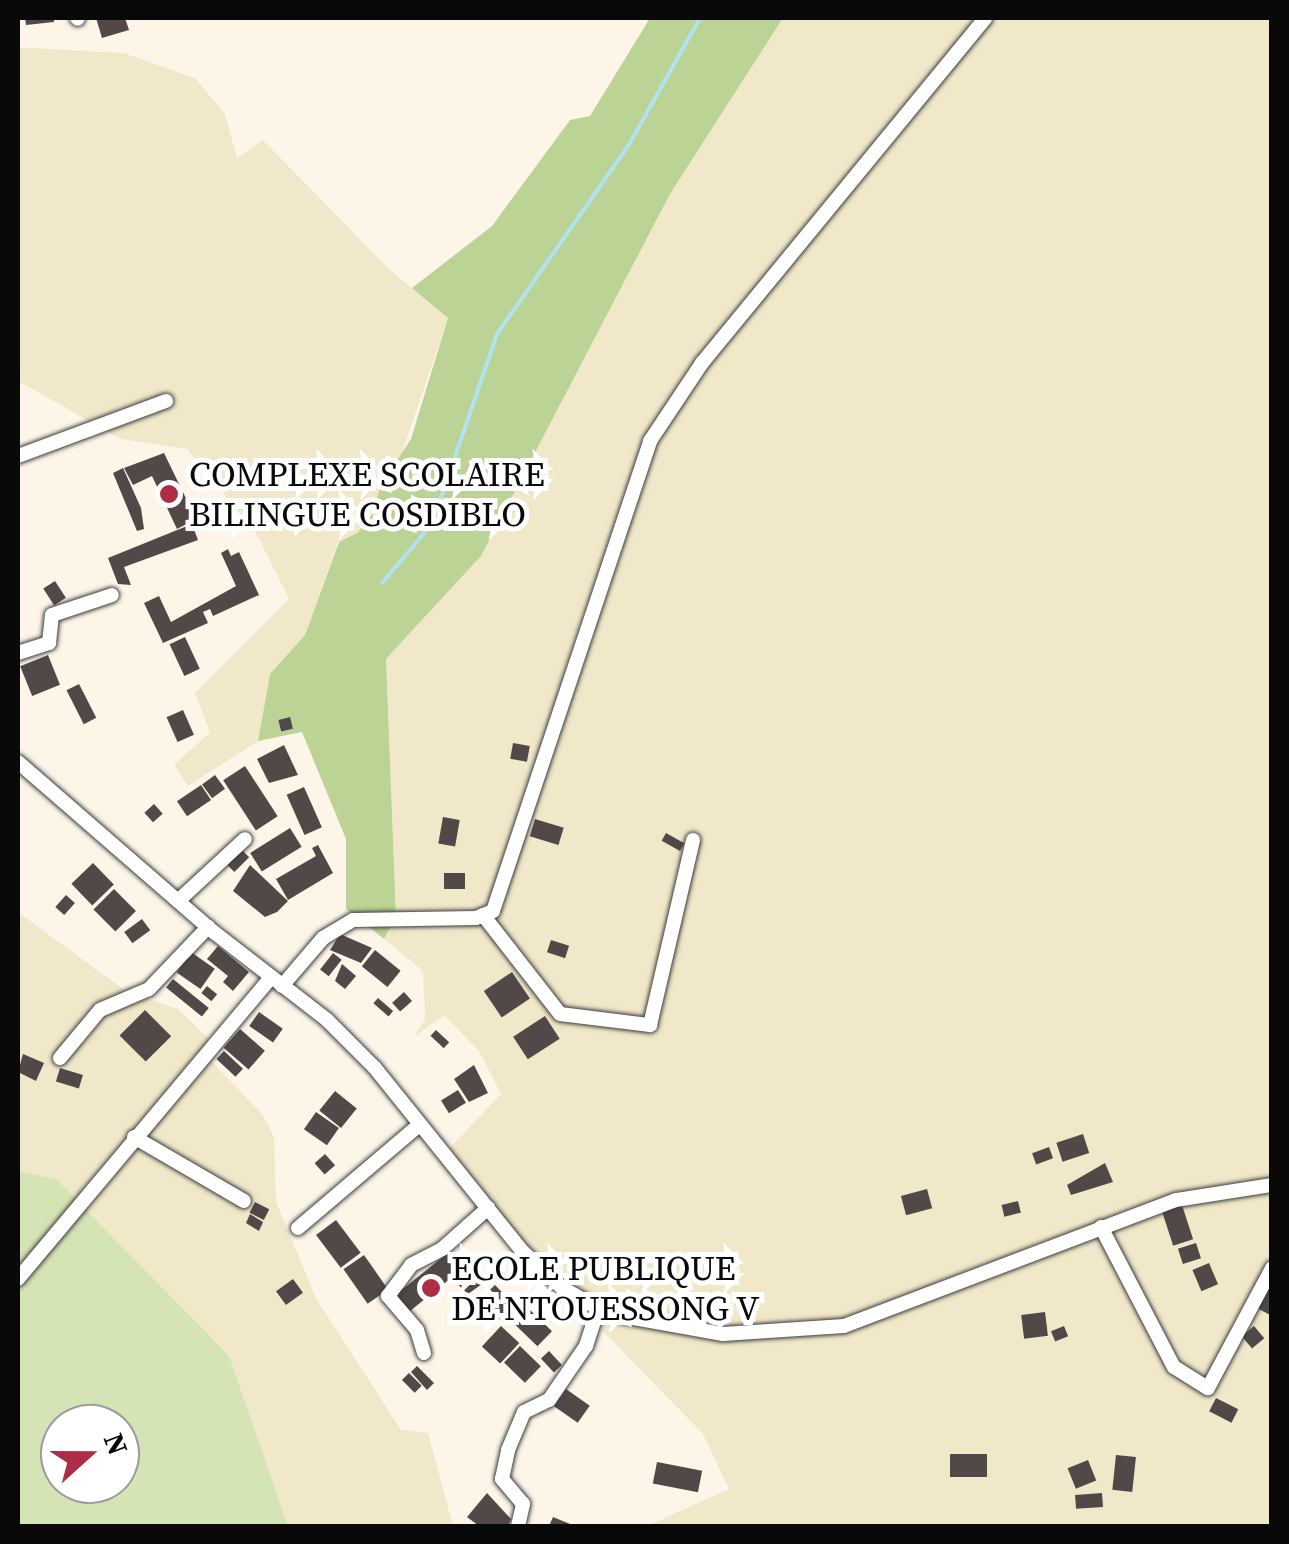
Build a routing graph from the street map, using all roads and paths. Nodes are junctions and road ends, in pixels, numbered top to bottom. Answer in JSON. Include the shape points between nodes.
{"nodes":[{"id":1,"x":985,"y":18,"type":"edge"},
{"id":2,"x":166,"y":400,"type":"dead end"},
{"id":3,"x":18,"y":456,"type":"edge"},
{"id":4,"x":112,"y":595,"type":"dead end"},
{"id":5,"x":18,"y":653,"type":"edge"},
{"id":6,"x":18,"y":762,"type":"edge"},
{"id":7,"x":245,"y":839,"type":"dead end"},
{"id":8,"x":693,"y":840,"type":"dead end"},
{"id":9,"x":178,"y":901,"type":"junction"},
{"id":10,"x":483,"y":915,"type":"junction"},
{"id":11,"x":208,"y":927,"type":"junction"},
{"id":12,"x":277,"y":982,"type":"junction"},
{"id":13,"x":60,"y":1058,"type":"dead end"},
{"id":14,"x":420,"y":1124,"type":"junction"},
{"id":15,"x":134,"y":1137,"type":"junction"},
{"id":16,"x":1272,"y":1185,"type":"edge"},
{"id":17,"x":244,"y":1201,"type":"dead end"},
{"id":18,"x":488,"y":1208,"type":"junction"},
{"id":19,"x":298,"y":1228,"type":"dead end"},
{"id":20,"x":1101,"y":1228,"type":"junction"},
{"id":21,"x":1272,"y":1268,"type":"edge"},
{"id":22,"x":18,"y":1279,"type":"edge"},
{"id":23,"x":598,"y":1308,"type":"junction"},
{"id":24,"x":424,"y":1353,"type":"dead end"},
{"id":25,"x":518,"y":1526,"type":"edge"}],
"edges":[{"from":1,"to":10,"type":"street","via":[[702,363],[650,441],[502,892],[493,911]]},
{"from":2,"to":3,"type":"street"},
{"from":4,"to":5,"type":"street","via":[[52,615],[49,643]]},
{"from":6,"to":9,"type":"street"},
{"from":7,"to":9,"type":"street"},
{"from":8,"to":10,"type":"street","via":[[650,1024],[560,1014]]},
{"from":9,"to":11,"type":"street"},
{"from":10,"to":12,"type":"street","via":[[353,920],[323,938]]},
{"from":11,"to":12,"type":"street"},
{"from":11,"to":13,"type":"street","via":[[148,990],[100,1010]]},
{"from":12,"to":14,"type":"street","via":[[327,1020]]},
{"from":12,"to":15,"type":"street"},
{"from":14,"to":18,"type":"street"},
{"from":14,"to":19,"type":"street"},
{"from":15,"to":17,"type":"street"},
{"from":15,"to":22,"type":"street"},
{"from":16,"to":20,"type":"street","via":[[1176,1200]]},
{"from":18,"to":23,"type":"street","via":[[554,1280]]},
{"from":18,"to":24,"type":"street","via":[[442,1249],[411,1265],[388,1296],[418,1330]]},
{"from":20,"to":21,"type":"street","via":[[1174,1368],[1208,1388]]},
{"from":20,"to":23,"type":"street","via":[[844,1326],[723,1334],[663,1327]]},
{"from":23,"to":25,"type":"street","via":[[586,1346],[549,1400],[524,1412],[508,1450],[502,1479],[524,1504]]}]}
